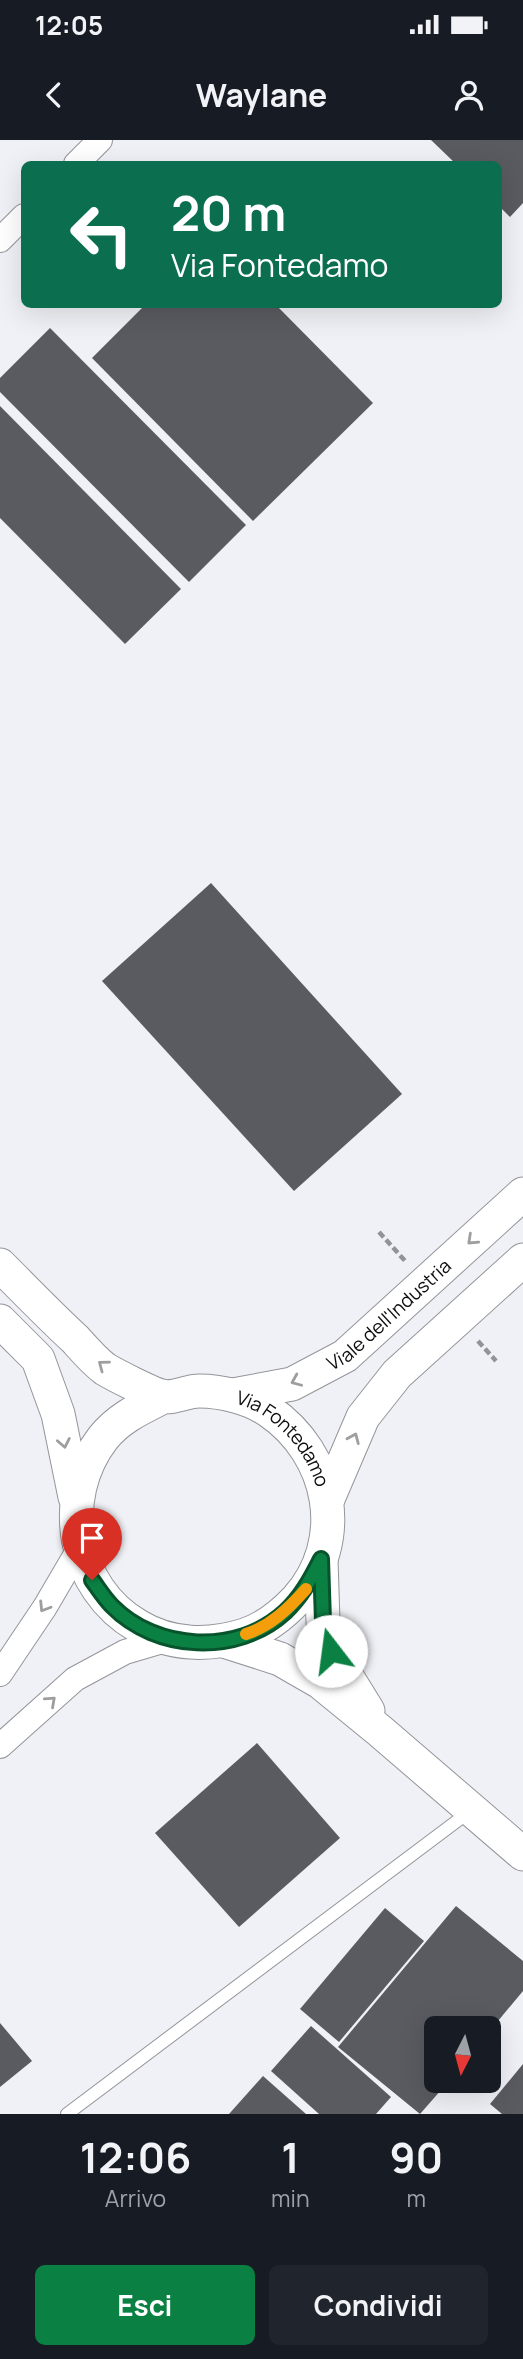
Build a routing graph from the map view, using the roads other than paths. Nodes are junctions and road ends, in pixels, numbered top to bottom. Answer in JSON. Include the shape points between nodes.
{"nodes":[{"id":1,"x":100,"y":140,"type":"edge"},
{"id":2,"x":79,"y":161,"type":"edge"},
{"id":3,"x":21,"y":219,"type":"edge"},
{"id":4,"x":0,"y":240,"type":"edge"},
{"id":5,"x":523,"y":1194,"type":"edge"},
{"id":6,"x":523,"y":1260,"type":"edge"},
{"id":7,"x":0,"y":1265,"type":"edge"},
{"id":8,"x":0,"y":1321,"type":"edge"},
{"id":9,"x":233,"y":1395,"type":"junction"},
{"id":10,"x":163,"y":1397,"type":"junction"},
{"id":11,"x":327,"y":1501,"type":"junction"},
{"id":12,"x":76,"y":1504,"type":"junction"},
{"id":13,"x":79,"y":1549,"type":"junction"},
{"id":14,"x":321,"y":1559,"type":"junction"},
{"id":15,"x":169,"y":1639,"type":"junction"},
{"id":16,"x":224,"y":1642,"type":"junction"},
{"id":17,"x":0,"y":1674,"type":"edge"},
{"id":18,"x":380,"y":1731,"type":"junction"},
{"id":19,"x":0,"y":1746,"type":"edge"},
{"id":20,"x":472,"y":1810,"type":"junction"},
{"id":21,"x":517,"y":1844,"type":"edge"},
{"id":22,"x":67,"y":2114,"type":"edge"}],
"edges":[{"from":1,"to":2,"type":"street"},
{"from":3,"to":4,"type":"street"},
{"from":5,"to":9,"type":"main road","name":"Viale dell'Industria","one_way":true,"via":[[345,1356],[292,1384]]},
{"from":11,"to":6,"type":"main road","one_way":true,"via":[[363,1417],[397,1374]]},
{"from":10,"to":7,"type":"main road","one_way":true,"via":[[104,1368]]},
{"from":8,"to":12,"type":"main road","name":"Via Fontedamo","one_way":true,"via":[[38,1359],[58,1414]]},
{"from":9,"to":10,"type":"main road","name":"Via Fontedamo","via":[[198,1391]]},
{"from":9,"to":11,"type":"main road","name":"Via Fontedamo","via":[[267,1410],[296,1433],[317,1465]]},
{"from":10,"to":12,"type":"main road","name":"Via Fontedamo","via":[[131,1413],[103,1437],[85,1469]]},
{"from":11,"to":14,"type":"main road","name":"Via Fontedamo","via":[[328,1530]]},
{"from":12,"to":13,"type":"main road","name":"Via Fontedamo"},
{"from":13,"to":15,"type":"main road","name":"Via Fontedamo","via":[[92,1580],[112,1606],[138,1626]]},
{"from":13,"to":17,"type":"street","one_way":true},
{"from":14,"to":16,"type":"main road","name":"Via Fontedamo","via":[[306,1589],[284,1613],[256,1631]]},
{"from":14,"to":18,"type":"main road","name":"Via Fontedamo","via":[[323,1622],[331,1651]]},
{"from":15,"to":16,"type":"main road","name":"Via Fontedamo"},
{"from":19,"to":15,"type":"street","one_way":true,"via":[[75,1679],[125,1653]]},
{"from":16,"to":18,"type":"main road","name":"Via Fontedamo","via":[[280,1658],[320,1682]]},
{"from":18,"to":20,"type":"main road","name":"Via Fontedamo"},
{"from":20,"to":21,"type":"main road","name":"Via Fontedamo"},
{"from":20,"to":22,"type":"lane"}]}
